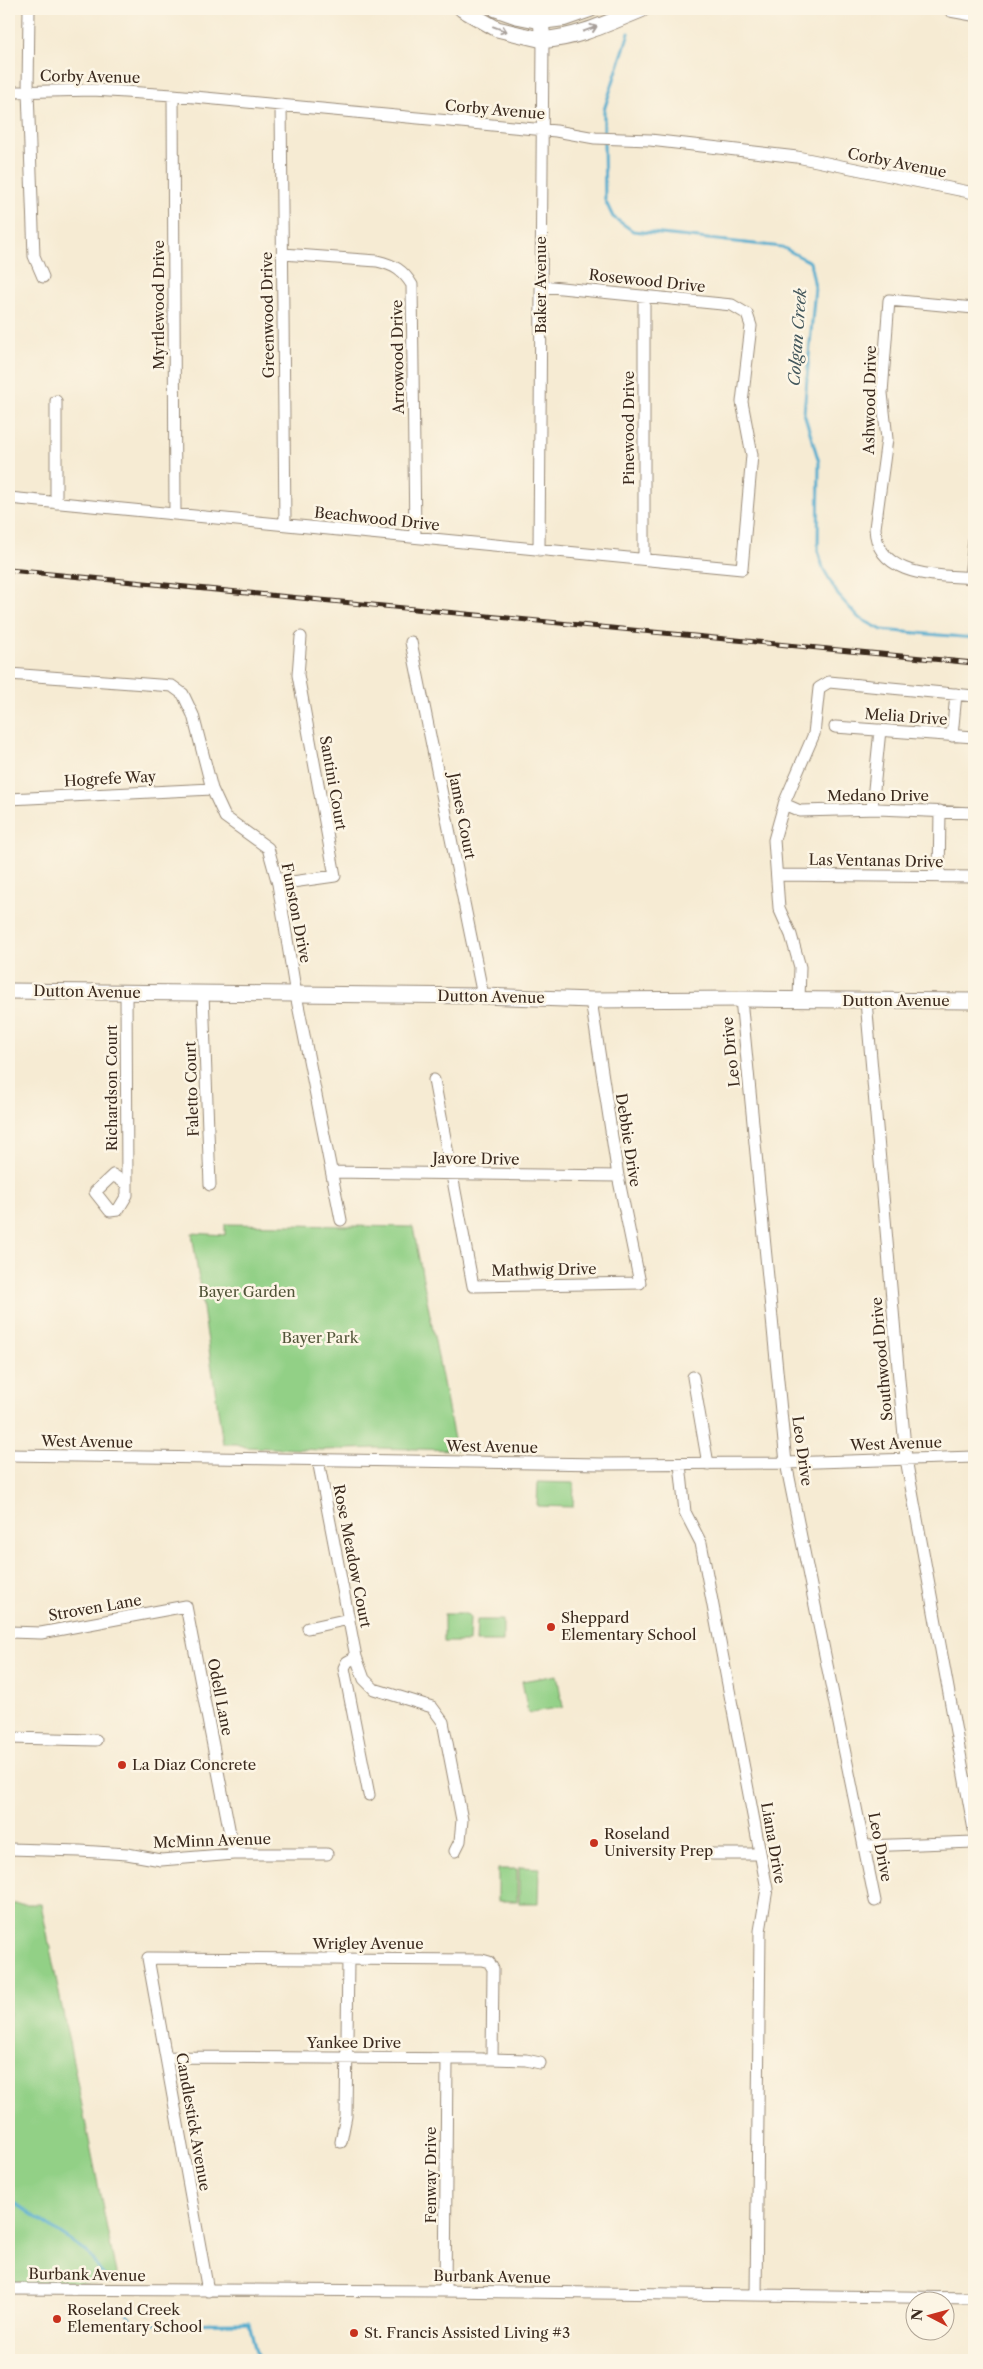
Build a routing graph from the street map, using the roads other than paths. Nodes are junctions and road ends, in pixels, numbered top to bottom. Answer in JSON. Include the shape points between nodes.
{"nodes":[{"id":1,"x":29,"y":9,"type":"edge"},
{"id":2,"x":462,"y":9,"type":"edge"},
{"id":3,"x":496,"y":9,"type":"edge"},
{"id":4,"x":590,"y":9,"type":"edge"},
{"id":5,"x":642,"y":9,"type":"edge"},
{"id":6,"x":952,"y":9,"type":"edge"},
{"id":7,"x":974,"y":12,"type":"edge"},
{"id":8,"x":541,"y":21,"type":"junction"},
{"id":9,"x":543,"y":40,"type":"junction"},
{"id":10,"x":28,"y":91,"type":"junction"},
{"id":11,"x":9,"y":92,"type":"edge"},
{"id":12,"x":173,"y":95,"type":"junction"},
{"id":13,"x":281,"y":105,"type":"junction"},
{"id":14,"x":542,"y":130,"type":"junction"},
{"id":15,"x":974,"y":193,"type":"edge"},
{"id":16,"x":283,"y":254,"type":"junction"},
{"id":17,"x":43,"y":277,"type":"dead end"},
{"id":18,"x":541,"y":286,"type":"junction"},
{"id":19,"x":644,"y":296,"type":"junction"},
{"id":20,"x":974,"y":308,"type":"edge"},
{"id":21,"x":56,"y":401,"type":"dead end"},
{"id":22,"x":9,"y":498,"type":"edge"},
{"id":23,"x":56,"y":502,"type":"junction"},
{"id":24,"x":175,"y":514,"type":"junction"},
{"id":25,"x":285,"y":524,"type":"junction"},
{"id":26,"x":415,"y":537,"type":"junction"},
{"id":27,"x":974,"y":540,"type":"edge"},
{"id":28,"x":540,"y":550,"type":"junction"},
{"id":29,"x":644,"y":559,"type":"junction"},
{"id":30,"x":742,"y":569,"type":"joint"},
{"id":31,"x":972,"y":578,"type":"edge"},
{"id":32,"x":301,"y":637,"type":"dead end"},
{"id":33,"x":412,"y":642,"type":"dead end"},
{"id":34,"x":9,"y":674,"type":"edge"},
{"id":35,"x":956,"y":694,"type":"junction"},
{"id":36,"x":974,"y":696,"type":"edge"},
{"id":37,"x":835,"y":727,"type":"dead end"},
{"id":38,"x":880,"y":730,"type":"junction"},
{"id":39,"x":952,"y":736,"type":"junction"},
{"id":40,"x":974,"y":737,"type":"edge"},
{"id":41,"x":212,"y":789,"type":"junction"},
{"id":42,"x":9,"y":799,"type":"edge"},
{"id":43,"x":784,"y":804,"type":"junction"},
{"id":44,"x":872,"y":809,"type":"junction"},
{"id":45,"x":940,"y":811,"type":"junction"},
{"id":46,"x":974,"y":813,"type":"edge"},
{"id":47,"x":777,"y":875,"type":"junction"},
{"id":48,"x":940,"y":877,"type":"junction"},
{"id":49,"x":974,"y":877,"type":"edge"},
{"id":50,"x":278,"y":884,"type":"junction"},
{"id":51,"x":9,"y":991,"type":"edge"},
{"id":52,"x":126,"y":992,"type":"junction"},
{"id":53,"x":203,"y":992,"type":"junction"},
{"id":54,"x":296,"y":995,"type":"junction"},
{"id":55,"x":483,"y":996,"type":"junction"},
{"id":56,"x":741,"y":999,"type":"junction"},
{"id":57,"x":591,"y":1000,"type":"junction"},
{"id":58,"x":799,"y":1000,"type":"junction"},
{"id":59,"x":866,"y":1001,"type":"junction"},
{"id":60,"x":974,"y":1001,"type":"edge"},
{"id":61,"x":434,"y":1080,"type":"dead end"},
{"id":62,"x":332,"y":1172,"type":"junction"},
{"id":63,"x":451,"y":1174,"type":"junction"},
{"id":64,"x":618,"y":1176,"type":"junction"},
{"id":65,"x":127,"y":1184,"type":"dead end"},
{"id":66,"x":210,"y":1185,"type":"dead end"},
{"id":67,"x":341,"y":1220,"type":"dead end"},
{"id":68,"x":640,"y":1283,"type":"joint"},
{"id":69,"x":693,"y":1377,"type":"dead end"},
{"id":70,"x":9,"y":1455,"type":"edge"},
{"id":71,"x":974,"y":1457,"type":"edge"},
{"id":72,"x":906,"y":1459,"type":"junction"},
{"id":73,"x":318,"y":1460,"type":"junction"},
{"id":74,"x":786,"y":1463,"type":"junction"},
{"id":75,"x":680,"y":1464,"type":"junction"},
{"id":76,"x":708,"y":1464,"type":"junction"},
{"id":77,"x":186,"y":1606,"type":"joint"},
{"id":78,"x":349,"y":1619,"type":"junction"},
{"id":79,"x":308,"y":1628,"type":"dead end"},
{"id":80,"x":9,"y":1632,"type":"edge"},
{"id":81,"x":356,"y":1658,"type":"junction"},
{"id":82,"x":9,"y":1738,"type":"edge"},
{"id":83,"x":96,"y":1740,"type":"dead end"},
{"id":84,"x":369,"y":1795,"type":"dead end"},
{"id":85,"x":974,"y":1830,"type":"edge"},
{"id":86,"x":974,"y":1842,"type":"edge"},
{"id":87,"x":865,"y":1846,"type":"junction"},
{"id":88,"x":9,"y":1849,"type":"edge"},
{"id":89,"x":455,"y":1851,"type":"dead end"},
{"id":90,"x":234,"y":1854,"type":"junction"},
{"id":91,"x":327,"y":1854,"type":"dead end"},
{"id":92,"x":712,"y":1854,"type":"dead end"},
{"id":93,"x":760,"y":1854,"type":"junction"},
{"id":94,"x":875,"y":1901,"type":"dead end"},
{"id":95,"x":148,"y":1958,"type":"joint"},
{"id":96,"x":348,"y":1960,"type":"junction"},
{"id":97,"x":167,"y":2057,"type":"junction"},
{"id":98,"x":347,"y":2058,"type":"junction"},
{"id":99,"x":447,"y":2059,"type":"junction"},
{"id":100,"x":492,"y":2059,"type":"junction"},
{"id":101,"x":540,"y":2063,"type":"dead end"},
{"id":102,"x":341,"y":2142,"type":"dead end"},
{"id":103,"x":9,"y":2289,"type":"edge"},
{"id":104,"x":208,"y":2291,"type":"junction"},
{"id":105,"x":445,"y":2291,"type":"junction"},
{"id":106,"x":756,"y":2295,"type":"junction"},
{"id":107,"x":974,"y":2298,"type":"edge"}],
"edges":[{"from":1,"to":10,"type":"street"},
{"from":2,"to":9,"type":"main road","one_way":true,"via":[[497,28]]},
{"from":3,"to":8,"type":"main road"},
{"from":4,"to":8,"type":"highway","via":[[564,18]]},
{"from":9,"to":5,"type":"highway","one_way":true,"via":[[586,31]]},
{"from":6,"to":7,"type":"highway"},
{"from":8,"to":9,"type":"main road","name":"Baker Avenue"},
{"from":9,"to":14,"type":"street","name":"Baker Avenue"},
{"from":10,"to":11,"type":"street","name":"Corby Avenue"},
{"from":10,"to":12,"type":"street","name":"Corby Avenue","via":[[93,90]]},
{"from":10,"to":17,"type":"street","via":[[34,256]]},
{"from":12,"to":13,"type":"street","name":"Corby Avenue"},
{"from":12,"to":24,"type":"street","name":"Myrtlewood Drive"},
{"from":13,"to":14,"type":"street","name":"Corby Avenue"},
{"from":13,"to":16,"type":"street","name":"Greenwood Drive"},
{"from":14,"to":15,"type":"street","name":"Corby Avenue","via":[[797,158]]},
{"from":14,"to":18,"type":"street","name":"Baker Avenue"},
{"from":16,"to":25,"type":"street","name":"Greenwood Drive"},
{"from":16,"to":26,"type":"street","name":"Arrowood Drive","via":[[391,264],[405,272],[412,285]]},
{"from":18,"to":19,"type":"street","name":"Rosewood Drive"},
{"from":18,"to":28,"type":"street","name":"Baker Avenue"},
{"from":19,"to":29,"type":"street","name":"Pinewood Drive"},
{"from":19,"to":30,"type":"street","name":"Rosewood Drive","via":[[732,305],[747,314],[751,326],[742,402],[752,455]]},
{"from":20,"to":31,"type":"street","name":"Ashwood Drive","via":[[889,300],[882,393],[886,439],[875,528],[876,542],[893,564],[906,570]]},
{"from":21,"to":23,"type":"street"},
{"from":22,"to":23,"type":"street","name":"Beachwood Drive"},
{"from":23,"to":24,"type":"street","name":"Beachwood Drive"},
{"from":24,"to":25,"type":"street","name":"Beachwood Drive"},
{"from":25,"to":26,"type":"street","name":"Beachwood Drive"},
{"from":26,"to":28,"type":"street","name":"Beachwood Drive"},
{"from":27,"to":31,"type":"street"},
{"from":28,"to":29,"type":"street","name":"Beachwood Drive"},
{"from":29,"to":30,"type":"street","name":"Beachwood Drive"},
{"from":32,"to":50,"type":"street","name":"Santini Court","via":[[298,674],[335,876]]},
{"from":33,"to":55,"type":"street","name":"James Court"},
{"from":34,"to":41,"type":"street","name":"Funston Drive","via":[[172,686],[183,694],[194,715]]},
{"from":35,"to":36,"type":"street"},
{"from":35,"to":39,"type":"street"},
{"from":35,"to":43,"type":"street","via":[[829,682],[822,686],[819,688],[814,734]]},
{"from":37,"to":38,"type":"street","name":"Melia Drive"},
{"from":38,"to":39,"type":"street","name":"Melia Drive"},
{"from":38,"to":44,"type":"street"},
{"from":39,"to":40,"type":"street","name":"Melia Drive"},
{"from":41,"to":42,"type":"street","name":"Hogrefe Way"},
{"from":41,"to":50,"type":"street","name":"Funston Drive","via":[[225,817],[268,848]]},
{"from":43,"to":44,"type":"street","name":"Medano Drive","via":[[800,811]]},
{"from":43,"to":47,"type":"street","via":[[774,840]]},
{"from":44,"to":45,"type":"street","name":"Medano Drive"},
{"from":45,"to":46,"type":"street","name":"Medano Drive"},
{"from":45,"to":48,"type":"street"},
{"from":47,"to":48,"type":"street","name":"Las Ventanas Drive"},
{"from":47,"to":58,"type":"street","via":[[779,908],[792,935],[800,967]]},
{"from":48,"to":49,"type":"street","name":"Las Ventanas Drive"},
{"from":50,"to":54,"type":"street","name":"Funston Drive"},
{"from":51,"to":52,"type":"main road","name":"Dutton Avenue"},
{"from":52,"to":53,"type":"main road","name":"Dutton Avenue"},
{"from":52,"to":65,"type":"street","name":"Richardson Court"},
{"from":53,"to":54,"type":"main road","name":"Dutton Avenue"},
{"from":53,"to":66,"type":"street","name":"Faletto Court"},
{"from":54,"to":55,"type":"main road","name":"Dutton Avenue"},
{"from":54,"to":62,"type":"street","name":"Funston Drive"},
{"from":55,"to":57,"type":"main road","name":"Dutton Avenue"},
{"from":56,"to":57,"type":"main road","name":"Dutton Avenue"},
{"from":56,"to":58,"type":"main road","name":"Dutton Avenue"},
{"from":56,"to":74,"type":"street","name":"Leo Drive"},
{"from":57,"to":64,"type":"street","name":"Debbie Drive"},
{"from":58,"to":59,"type":"main road","name":"Dutton Avenue"},
{"from":59,"to":60,"type":"main road","name":"Dutton Avenue"},
{"from":59,"to":72,"type":"street","name":"Southwood Drive"},
{"from":61,"to":63,"type":"street"},
{"from":62,"to":63,"type":"street","name":"Javore Drive"},
{"from":62,"to":67,"type":"street","name":"Funston Drive"},
{"from":63,"to":64,"type":"street","name":"Javore Drive"},
{"from":63,"to":68,"type":"street","name":"Mathwig Drive","via":[[473,1286]]},
{"from":64,"to":68,"type":"street","name":"Debbie Drive"},
{"from":69,"to":76,"type":"street"},
{"from":70,"to":73,"type":"street","name":"West Avenue"},
{"from":71,"to":72,"type":"street","name":"West Avenue"},
{"from":72,"to":74,"type":"street","name":"West Avenue"},
{"from":72,"to":85,"type":"street","name":"Southwood Drive"},
{"from":73,"to":75,"type":"street","name":"West Avenue"},
{"from":73,"to":78,"type":"street","name":"Rose Meadow Court"},
{"from":74,"to":76,"type":"street","name":"West Avenue"},
{"from":74,"to":87,"type":"street","name":"Leo Drive"},
{"from":75,"to":76,"type":"street","name":"West Avenue"},
{"from":75,"to":93,"type":"street","name":"Liana Drive","via":[[685,1512],[701,1544]]},
{"from":77,"to":80,"type":"street","name":"Stroven Lane","via":[[42,1633]]},
{"from":77,"to":90,"type":"street","name":"Odell Lane"},
{"from":78,"to":79,"type":"street"},
{"from":78,"to":81,"type":"street","name":"Rose Meadow Court"},
{"from":81,"to":84,"type":"street","via":[[346,1662],[344,1668]]},
{"from":81,"to":89,"type":"street","name":"Rose Meadow Court","via":[[364,1679],[374,1689],[425,1703],[443,1722],[462,1820],[460,1841]]},
{"from":82,"to":83,"type":"street"},
{"from":86,"to":87,"type":"street"},
{"from":87,"to":94,"type":"street","name":"Leo Drive"},
{"from":88,"to":90,"type":"street","name":"McMinn Avenue","via":[[90,1851],[154,1859]]},
{"from":90,"to":91,"type":"street","name":"McMinn Avenue"},
{"from":92,"to":93,"type":"street"},
{"from":93,"to":106,"type":"street","name":"Liana Drive","via":[[767,1889],[760,1931]]},
{"from":95,"to":96,"type":"street","name":"Wrigley Avenue"},
{"from":95,"to":97,"type":"street","name":"Candlestick Avenue"},
{"from":96,"to":98,"type":"street"},
{"from":96,"to":100,"type":"street","name":"Wrigley Avenue","via":[[474,1959],[489,1962],[493,1969]]},
{"from":97,"to":98,"type":"street","name":"Yankee Drive"},
{"from":97,"to":104,"type":"street","name":"Candlestick Avenue"},
{"from":98,"to":99,"type":"street","name":"Yankee Drive"},
{"from":98,"to":102,"type":"street","via":[[346,2116]]},
{"from":99,"to":100,"type":"street","name":"Yankee Drive"},
{"from":99,"to":105,"type":"street","name":"Fenway Drive"},
{"from":100,"to":101,"type":"street","name":"Yankee Drive"},
{"from":103,"to":104,"type":"street","name":"Burbank Avenue"},
{"from":104,"to":105,"type":"street","name":"Burbank Avenue"},
{"from":105,"to":106,"type":"street","name":"Burbank Avenue"},
{"from":106,"to":107,"type":"street","name":"Burbank Avenue"}]}
